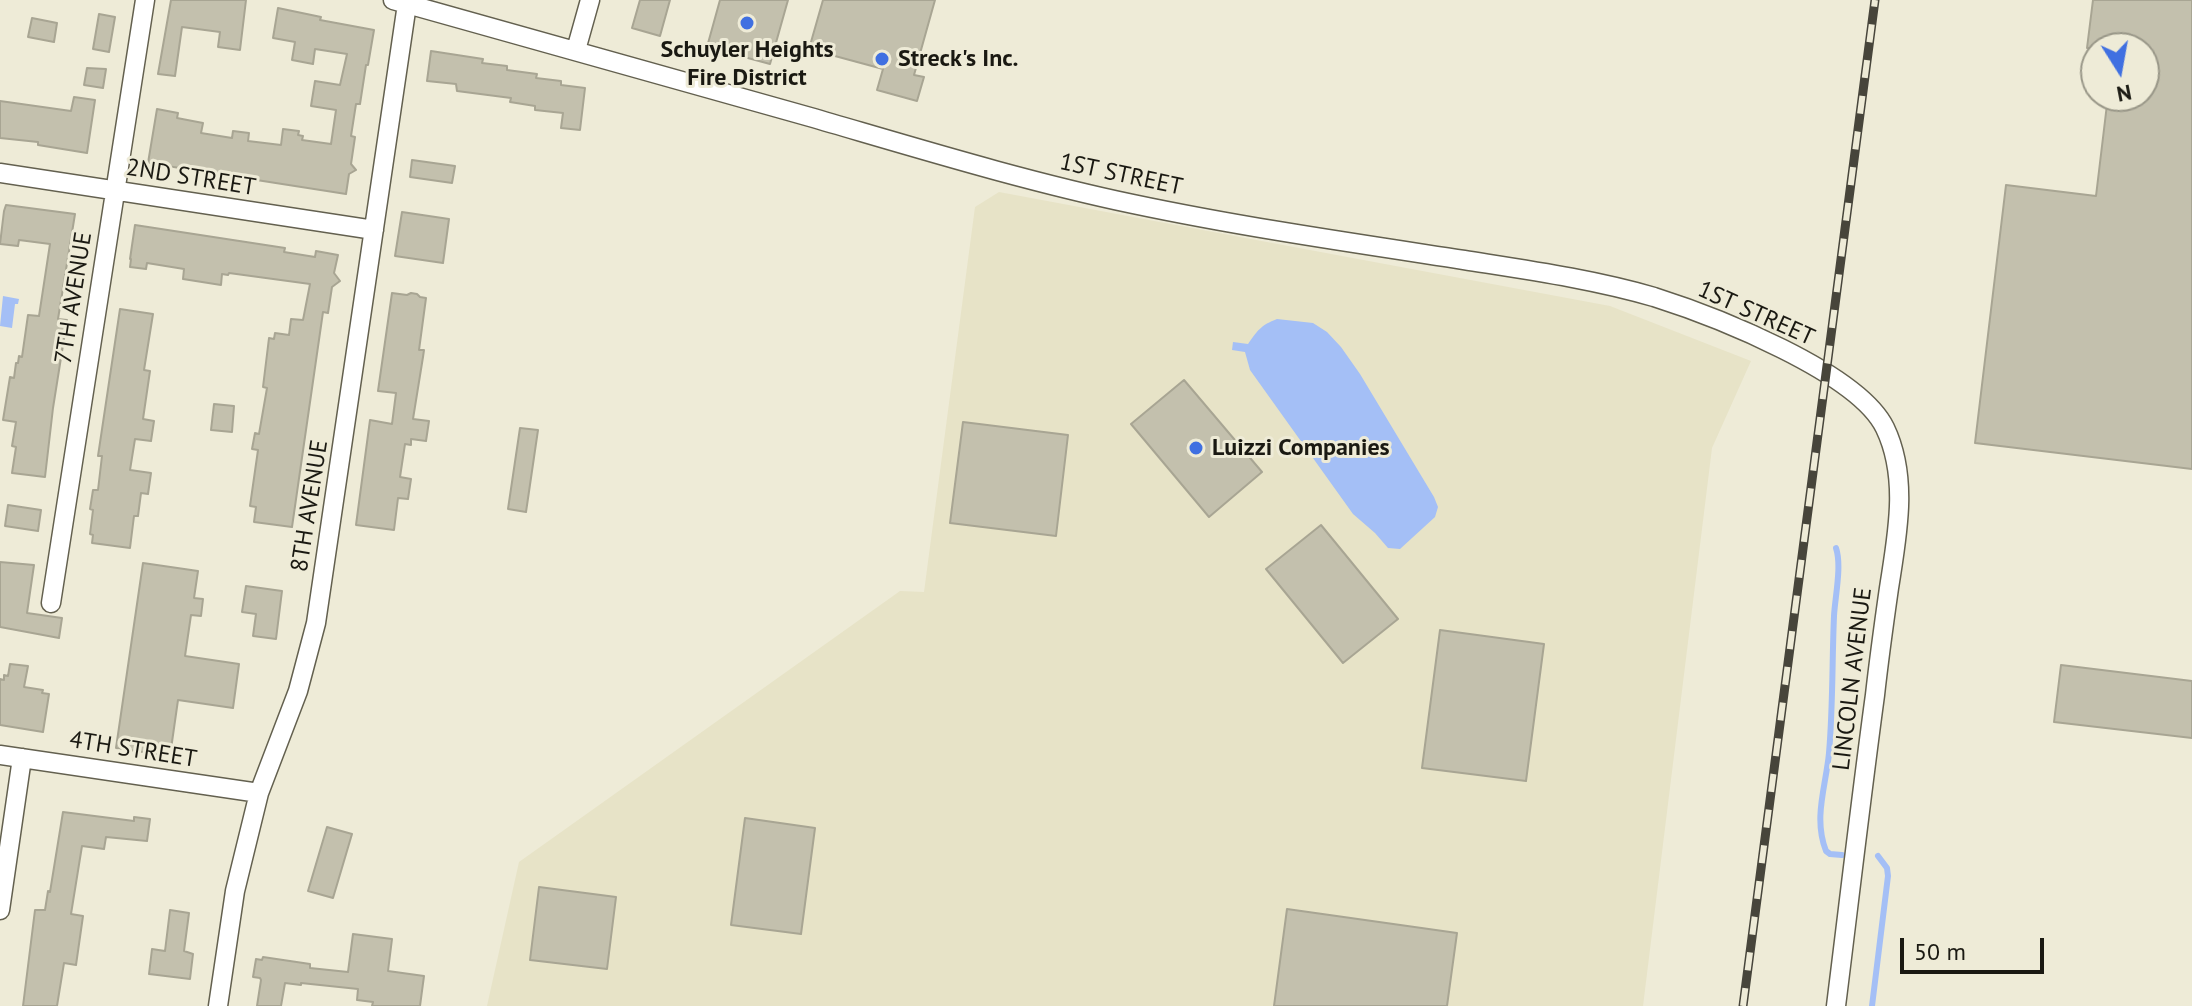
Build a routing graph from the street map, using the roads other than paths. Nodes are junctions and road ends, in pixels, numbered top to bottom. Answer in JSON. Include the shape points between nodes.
{"nodes":[{"id":1,"x":145,"y":0,"type":"edge"},
{"id":2,"x":590,"y":0,"type":"edge"},
{"id":3,"x":400,"y":2,"type":"edge"},
{"id":4,"x":576,"y":50,"type":"junction"},
{"id":5,"x":0,"y":173,"type":"edge"},
{"id":6,"x":115,"y":191,"type":"junction"},
{"id":7,"x":374,"y":230,"type":"junction"},
{"id":8,"x":1837,"y":379,"type":"joint"},
{"id":9,"x":51,"y":603,"type":"dead end"},
{"id":10,"x":0,"y":755,"type":"edge"},
{"id":11,"x":22,"y":758,"type":"junction"},
{"id":12,"x":259,"y":793,"type":"junction"},
{"id":13,"x":0,"y":910,"type":"edge"},
{"id":14,"x":218,"y":1006,"type":"edge"},
{"id":15,"x":1836,"y":1006,"type":"edge"}],
"edges":[{"from":1,"to":6,"type":"street","name":"7TH AVENUE"},
{"from":2,"to":4,"type":"street"},
{"from":3,"to":4,"type":"street","name":"1ST STREET"},
{"from":3,"to":7,"type":"street","name":"8TH AVENUE"},
{"from":4,"to":8,"type":"street","name":"1ST STREET","via":[[1122,202],[1620,288],[1721,322]]},
{"from":5,"to":6,"type":"street","name":"2ND STREET"},
{"from":6,"to":7,"type":"street","name":"2ND STREET"},
{"from":6,"to":9,"type":"street","name":"7TH AVENUE"},
{"from":7,"to":12,"type":"street","name":"8TH AVENUE","via":[[316,623],[298,691]]},
{"from":8,"to":15,"type":"street","name":"LINCOLN AVENUE","via":[[1869,403],[1885,427],[1899,495]]},
{"from":10,"to":11,"type":"street","name":"4TH STREET"},
{"from":11,"to":12,"type":"street","name":"4TH STREET"},
{"from":11,"to":13,"type":"street"},
{"from":12,"to":14,"type":"street","name":"8TH AVENUE","via":[[235,891]]}]}
